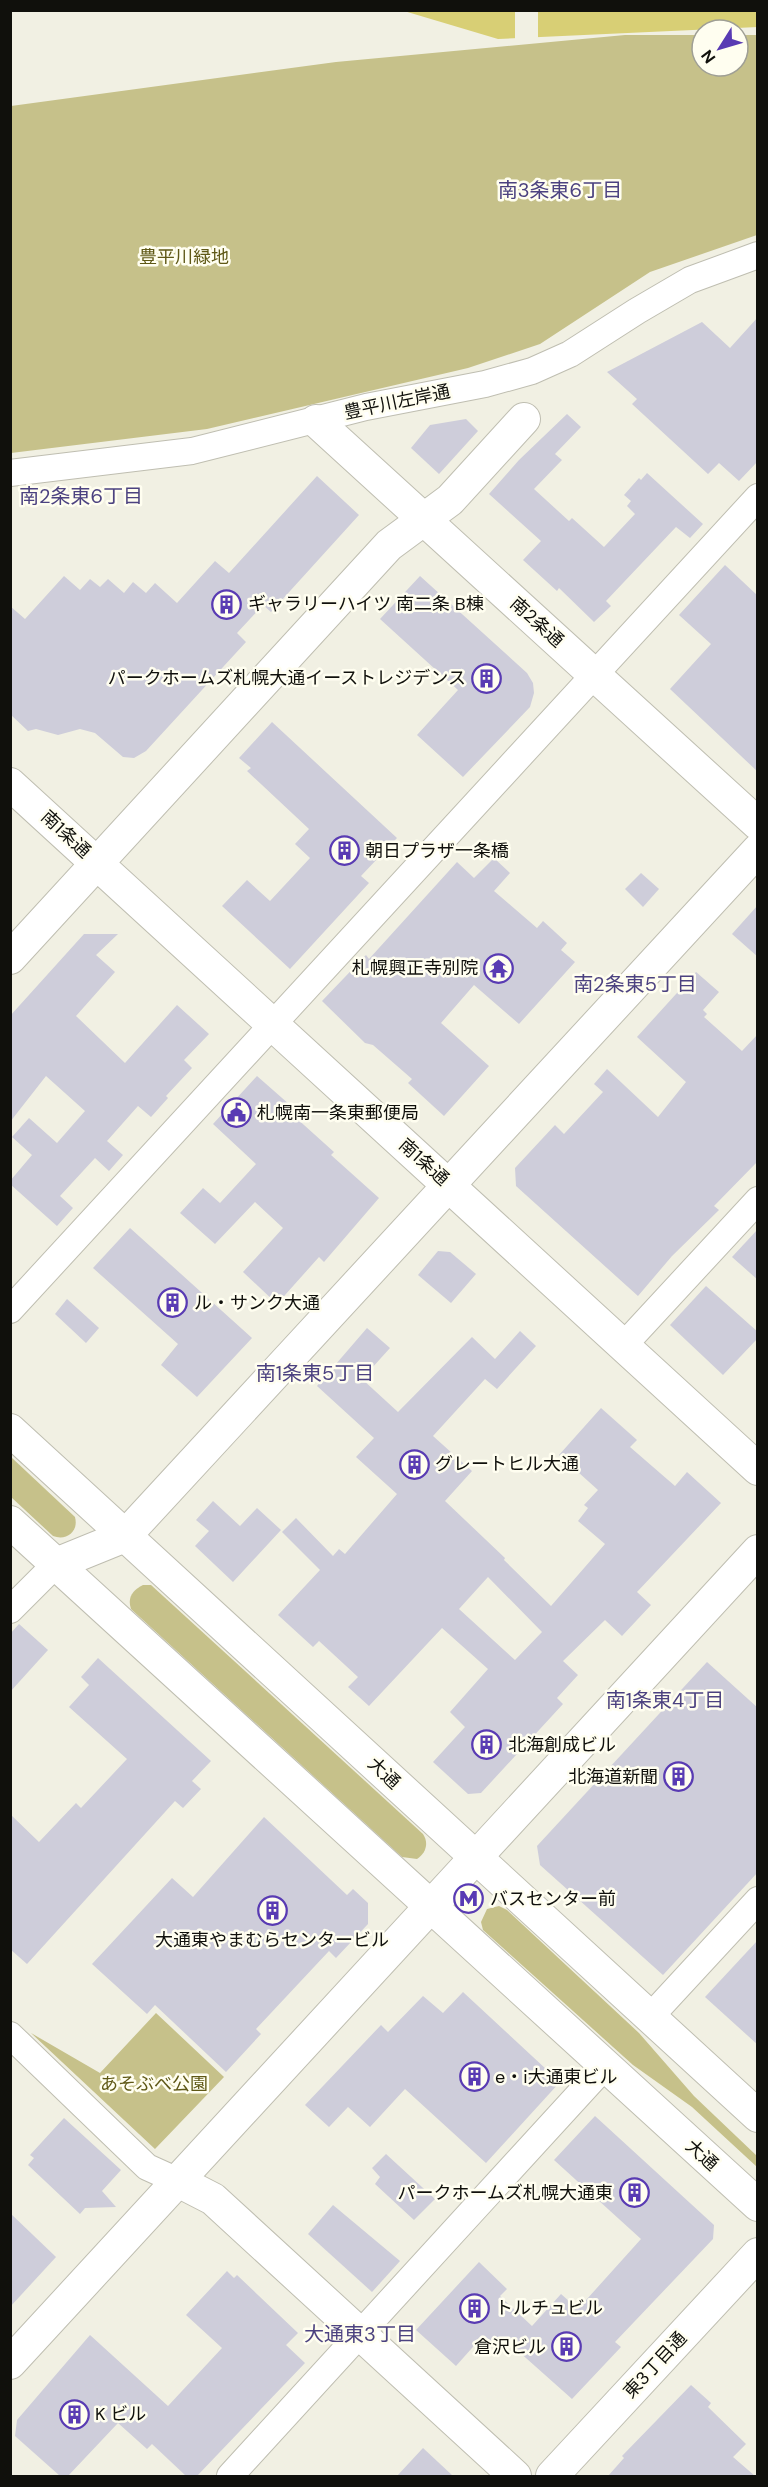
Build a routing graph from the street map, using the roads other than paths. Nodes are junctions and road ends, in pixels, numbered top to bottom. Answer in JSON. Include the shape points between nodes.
{"nodes":[{"id":1,"x":758,"y":255,"type":"edge"},
{"id":2,"x":524,"y":419,"type":"dead end"},
{"id":3,"x":316,"y":421,"type":"junction"},
{"id":4,"x":10,"y":473,"type":"edge"},
{"id":5,"x":758,"y":497,"type":"edge"},
{"id":6,"x":424,"y":520,"type":"junction"},
{"id":7,"x":595,"y":675,"type":"junction"},
{"id":8,"x":10,"y":784,"type":"edge"},
{"id":9,"x":758,"y":824,"type":"edge"},
{"id":10,"x":758,"y":850,"type":"edge"},
{"id":11,"x":97,"y":863,"type":"junction"},
{"id":12,"x":10,"y":958,"type":"edge"},
{"id":13,"x":273,"y":1025,"type":"junction"},
{"id":14,"x":449,"y":1185,"type":"junction"},
{"id":15,"x":758,"y":1200,"type":"edge"},
{"id":16,"x":10,"y":1311,"type":"edge"},
{"id":17,"x":623,"y":1346,"type":"junction"},
{"id":18,"x":10,"y":1430,"type":"edge"},
{"id":19,"x":758,"y":1469,"type":"edge"},
{"id":20,"x":10,"y":1522,"type":"edge"},
{"id":21,"x":125,"y":1536,"type":"junction"},
{"id":22,"x":758,"y":1551,"type":"edge"},
{"id":23,"x":56,"y":1564,"type":"junction"},
{"id":24,"x":10,"y":1610,"type":"edge"},
{"id":25,"x":475,"y":1857,"type":"junction"},
{"id":26,"x":758,"y":1900,"type":"edge"},
{"id":27,"x":429,"y":1906,"type":"junction"},
{"id":28,"x":650,"y":2017,"type":"junction"},
{"id":29,"x":10,"y":2035,"type":"edge"},
{"id":30,"x":605,"y":2066,"type":"junction"},
{"id":31,"x":758,"y":2116,"type":"edge"},
{"id":32,"x":178,"y":2181,"type":"junction"},
{"id":33,"x":758,"y":2205,"type":"edge"},
{"id":34,"x":758,"y":2254,"type":"edge"},
{"id":35,"x":361,"y":2334,"type":"junction"},
{"id":36,"x":10,"y":2363,"type":"edge"},
{"id":37,"x":230,"y":2476,"type":"edge"},
{"id":38,"x":515,"y":2476,"type":"edge"},
{"id":39,"x":552,"y":2476,"type":"edge"}],
"edges":[{"from":1,"to":3,"type":"street","name":"豊平川左岸通","via":[[690,280],[570,354],[532,371]]},
{"from":2,"to":6,"type":"street","via":[[450,500]]},
{"from":3,"to":4,"type":"street","name":"豊平川左岸通","via":[[192,451]]},
{"from":3,"to":6,"type":"street","name":"南2条通"},
{"from":5,"to":7,"type":"street"},
{"from":6,"to":7,"type":"street","name":"南2条通"},
{"from":6,"to":11,"type":"street","via":[[389,545]]},
{"from":7,"to":9,"type":"street","name":"南2条通"},
{"from":7,"to":13,"type":"street"},
{"from":8,"to":11,"type":"street","name":"南1条通"},
{"from":10,"to":14,"type":"street"},
{"from":11,"to":12,"type":"street"},
{"from":11,"to":13,"type":"street","name":"南1条通"},
{"from":13,"to":14,"type":"street","name":"南1条通"},
{"from":13,"to":16,"type":"street"},
{"from":14,"to":17,"type":"street","name":"南1条通"},
{"from":14,"to":21,"type":"street"},
{"from":15,"to":17,"type":"street"},
{"from":17,"to":19,"type":"street","name":"南1条通"},
{"from":18,"to":21,"type":"street","name":"大通"},
{"from":20,"to":23,"type":"street","name":"大通"},
{"from":21,"to":23,"type":"street"},
{"from":21,"to":25,"type":"street","name":"大通"},
{"from":22,"to":25,"type":"street"},
{"from":23,"to":24,"type":"street"},
{"from":23,"to":27,"type":"street","name":"大通"},
{"from":25,"to":27,"type":"street"},
{"from":25,"to":28,"type":"street","name":"大通"},
{"from":26,"to":28,"type":"street"},
{"from":27,"to":30,"type":"street","name":"大通"},
{"from":27,"to":32,"type":"street"},
{"from":28,"to":31,"type":"street","name":"大通"},
{"from":29,"to":32,"type":"street","via":[[147,2167]]},
{"from":30,"to":33,"type":"street","name":"大通"},
{"from":30,"to":35,"type":"street"},
{"from":32,"to":35,"type":"street","via":[[213,2199]]},
{"from":32,"to":36,"type":"street"},
{"from":34,"to":39,"type":"street","name":"東3丁目通"},
{"from":35,"to":37,"type":"street"},
{"from":35,"to":38,"type":"street"}]}
